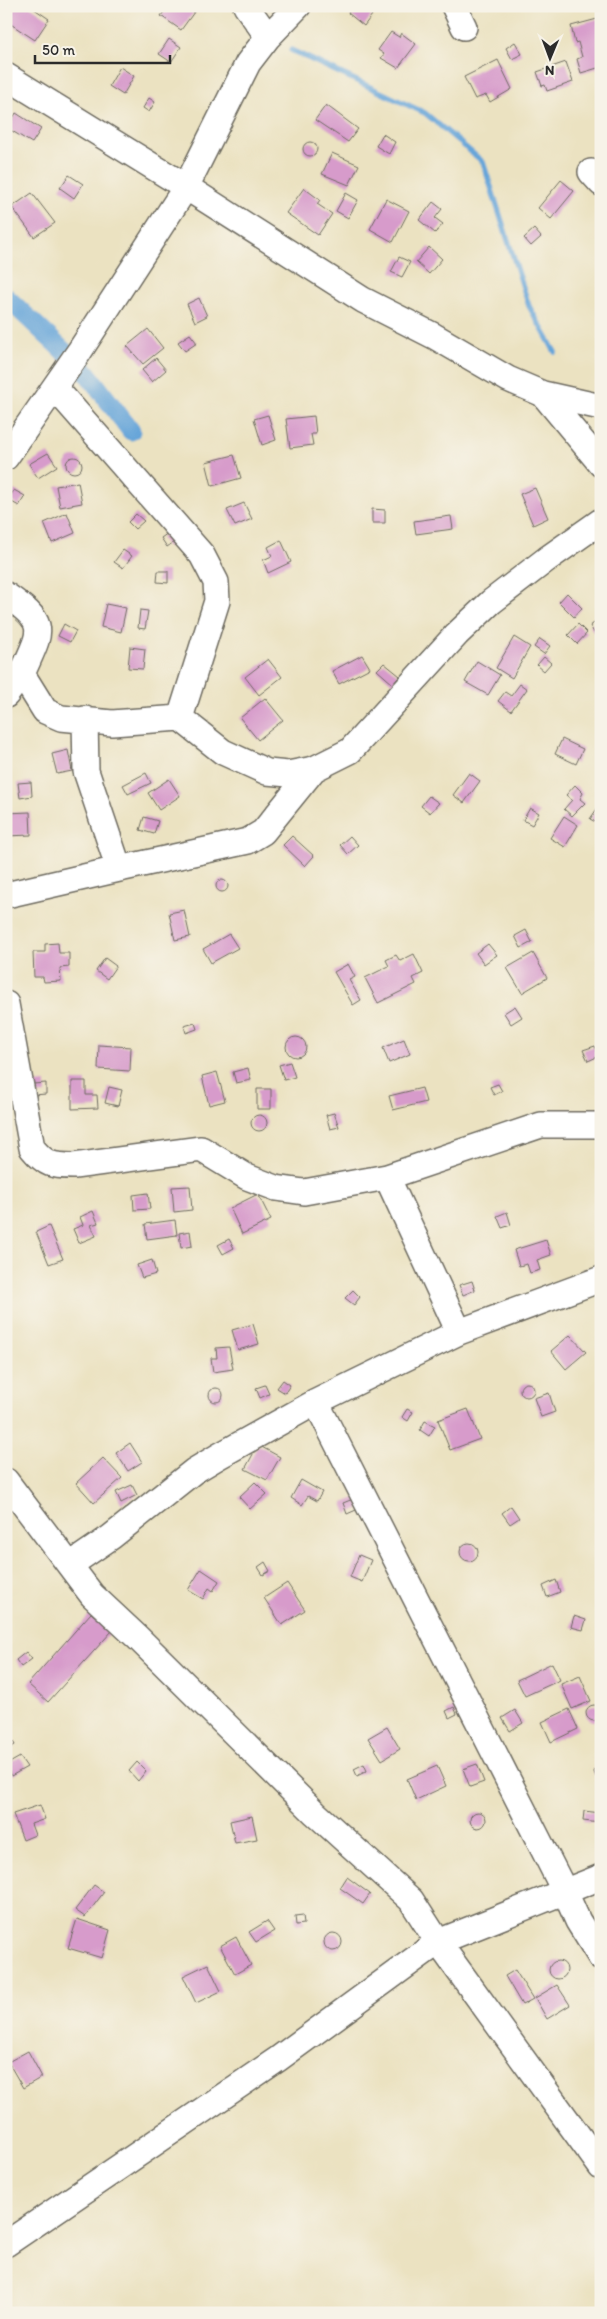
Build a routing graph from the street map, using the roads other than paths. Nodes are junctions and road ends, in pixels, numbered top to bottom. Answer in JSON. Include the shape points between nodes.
{"nodes":[{"id":1,"x":246,"y":6,"type":"edge"},
{"id":2,"x":298,"y":6,"type":"edge"},
{"id":3,"x":268,"y":36,"type":"junction"},
{"id":4,"x":6,"y":76,"type":"edge"},
{"id":5,"x":186,"y":187,"type":"junction"},
{"id":6,"x":55,"y":388,"type":"junction"},
{"id":7,"x":543,"y":394,"type":"junction"},
{"id":8,"x":601,"y":406,"type":"edge"},
{"id":9,"x":6,"y":457,"type":"edge"},
{"id":10,"x":601,"y":464,"type":"edge"},
{"id":11,"x":601,"y":521,"type":"edge"},
{"id":12,"x":6,"y":595,"type":"edge"},
{"id":13,"x":22,"y":674,"type":"junction"},
{"id":14,"x":6,"y":695,"type":"edge"},
{"id":15,"x":180,"y":718,"type":"junction"},
{"id":16,"x":86,"y":719,"type":"junction"},
{"id":17,"x":314,"y":769,"type":"junction"},
{"id":18,"x":119,"y":869,"type":"junction"},
{"id":19,"x":6,"y":894,"type":"edge"},
{"id":20,"x":6,"y":1004,"type":"edge"},
{"id":21,"x":12,"y":1067,"type":"edge"},
{"id":22,"x":601,"y":1125,"type":"edge"},
{"id":23,"x":387,"y":1177,"type":"junction"},
{"id":24,"x":601,"y":1279,"type":"edge"},
{"id":25,"x":459,"y":1332,"type":"junction"},
{"id":26,"x":316,"y":1402,"type":"junction"},
{"id":27,"x":6,"y":1481,"type":"edge"},
{"id":28,"x":70,"y":1565,"type":"junction"},
{"id":29,"x":601,"y":1878,"type":"edge"},
{"id":30,"x":565,"y":1892,"type":"junction"},
{"id":31,"x":438,"y":1942,"type":"junction"},
{"id":32,"x":601,"y":1958,"type":"edge"},
{"id":33,"x":601,"y":2166,"type":"edge"},
{"id":34,"x":6,"y":2244,"type":"edge"}],
"edges":[{"from":1,"to":3,"type":"street"},
{"from":2,"to":3,"type":"street"},
{"from":3,"to":5,"type":"street","via":[[248,63]]},
{"from":4,"to":5,"type":"street"},
{"from":5,"to":6,"type":"street"},
{"from":5,"to":7,"type":"street","via":[[363,300],[508,379]]},
{"from":6,"to":9,"type":"street"},
{"from":6,"to":15,"type":"street","via":[[202,555],[216,582],[217,601]]},
{"from":7,"to":8,"type":"street"},
{"from":7,"to":10,"type":"street"},
{"from":11,"to":17,"type":"street","via":[[491,602],[457,634],[350,751]]},
{"from":12,"to":13,"type":"street","via":[[24,607],[37,622],[38,636]]},
{"from":13,"to":14,"type":"street"},
{"from":13,"to":16,"type":"street","via":[[45,711],[61,718]]},
{"from":15,"to":16,"type":"street","via":[[112,723]]},
{"from":15,"to":17,"type":"street","via":[[223,752],[266,772],[288,774]]},
{"from":16,"to":18,"type":"street","via":[[86,771]]},
{"from":17,"to":18,"type":"street","via":[[263,832],[248,841]]},
{"from":18,"to":19,"type":"street"},
{"from":20,"to":21,"type":"street"},
{"from":21,"to":23,"type":"street","via":[[32,1148],[44,1162],[74,1166],[201,1149],[247,1177],[276,1188],[304,1192]]},
{"from":22,"to":23,"type":"street","via":[[541,1125]]},
{"from":23,"to":25,"type":"street"},
{"from":24,"to":25,"type":"street"},
{"from":25,"to":26,"type":"street"},
{"from":26,"to":28,"type":"street","via":[[194,1471]]},
{"from":26,"to":30,"type":"street"},
{"from":27,"to":28,"type":"street"},
{"from":28,"to":31,"type":"street","via":[[92,1595],[315,1813],[411,1900]]},
{"from":29,"to":30,"type":"street"},
{"from":30,"to":31,"type":"street"},
{"from":30,"to":32,"type":"street"},
{"from":31,"to":33,"type":"street"},
{"from":31,"to":34,"type":"street","via":[[278,2059]]}]}
